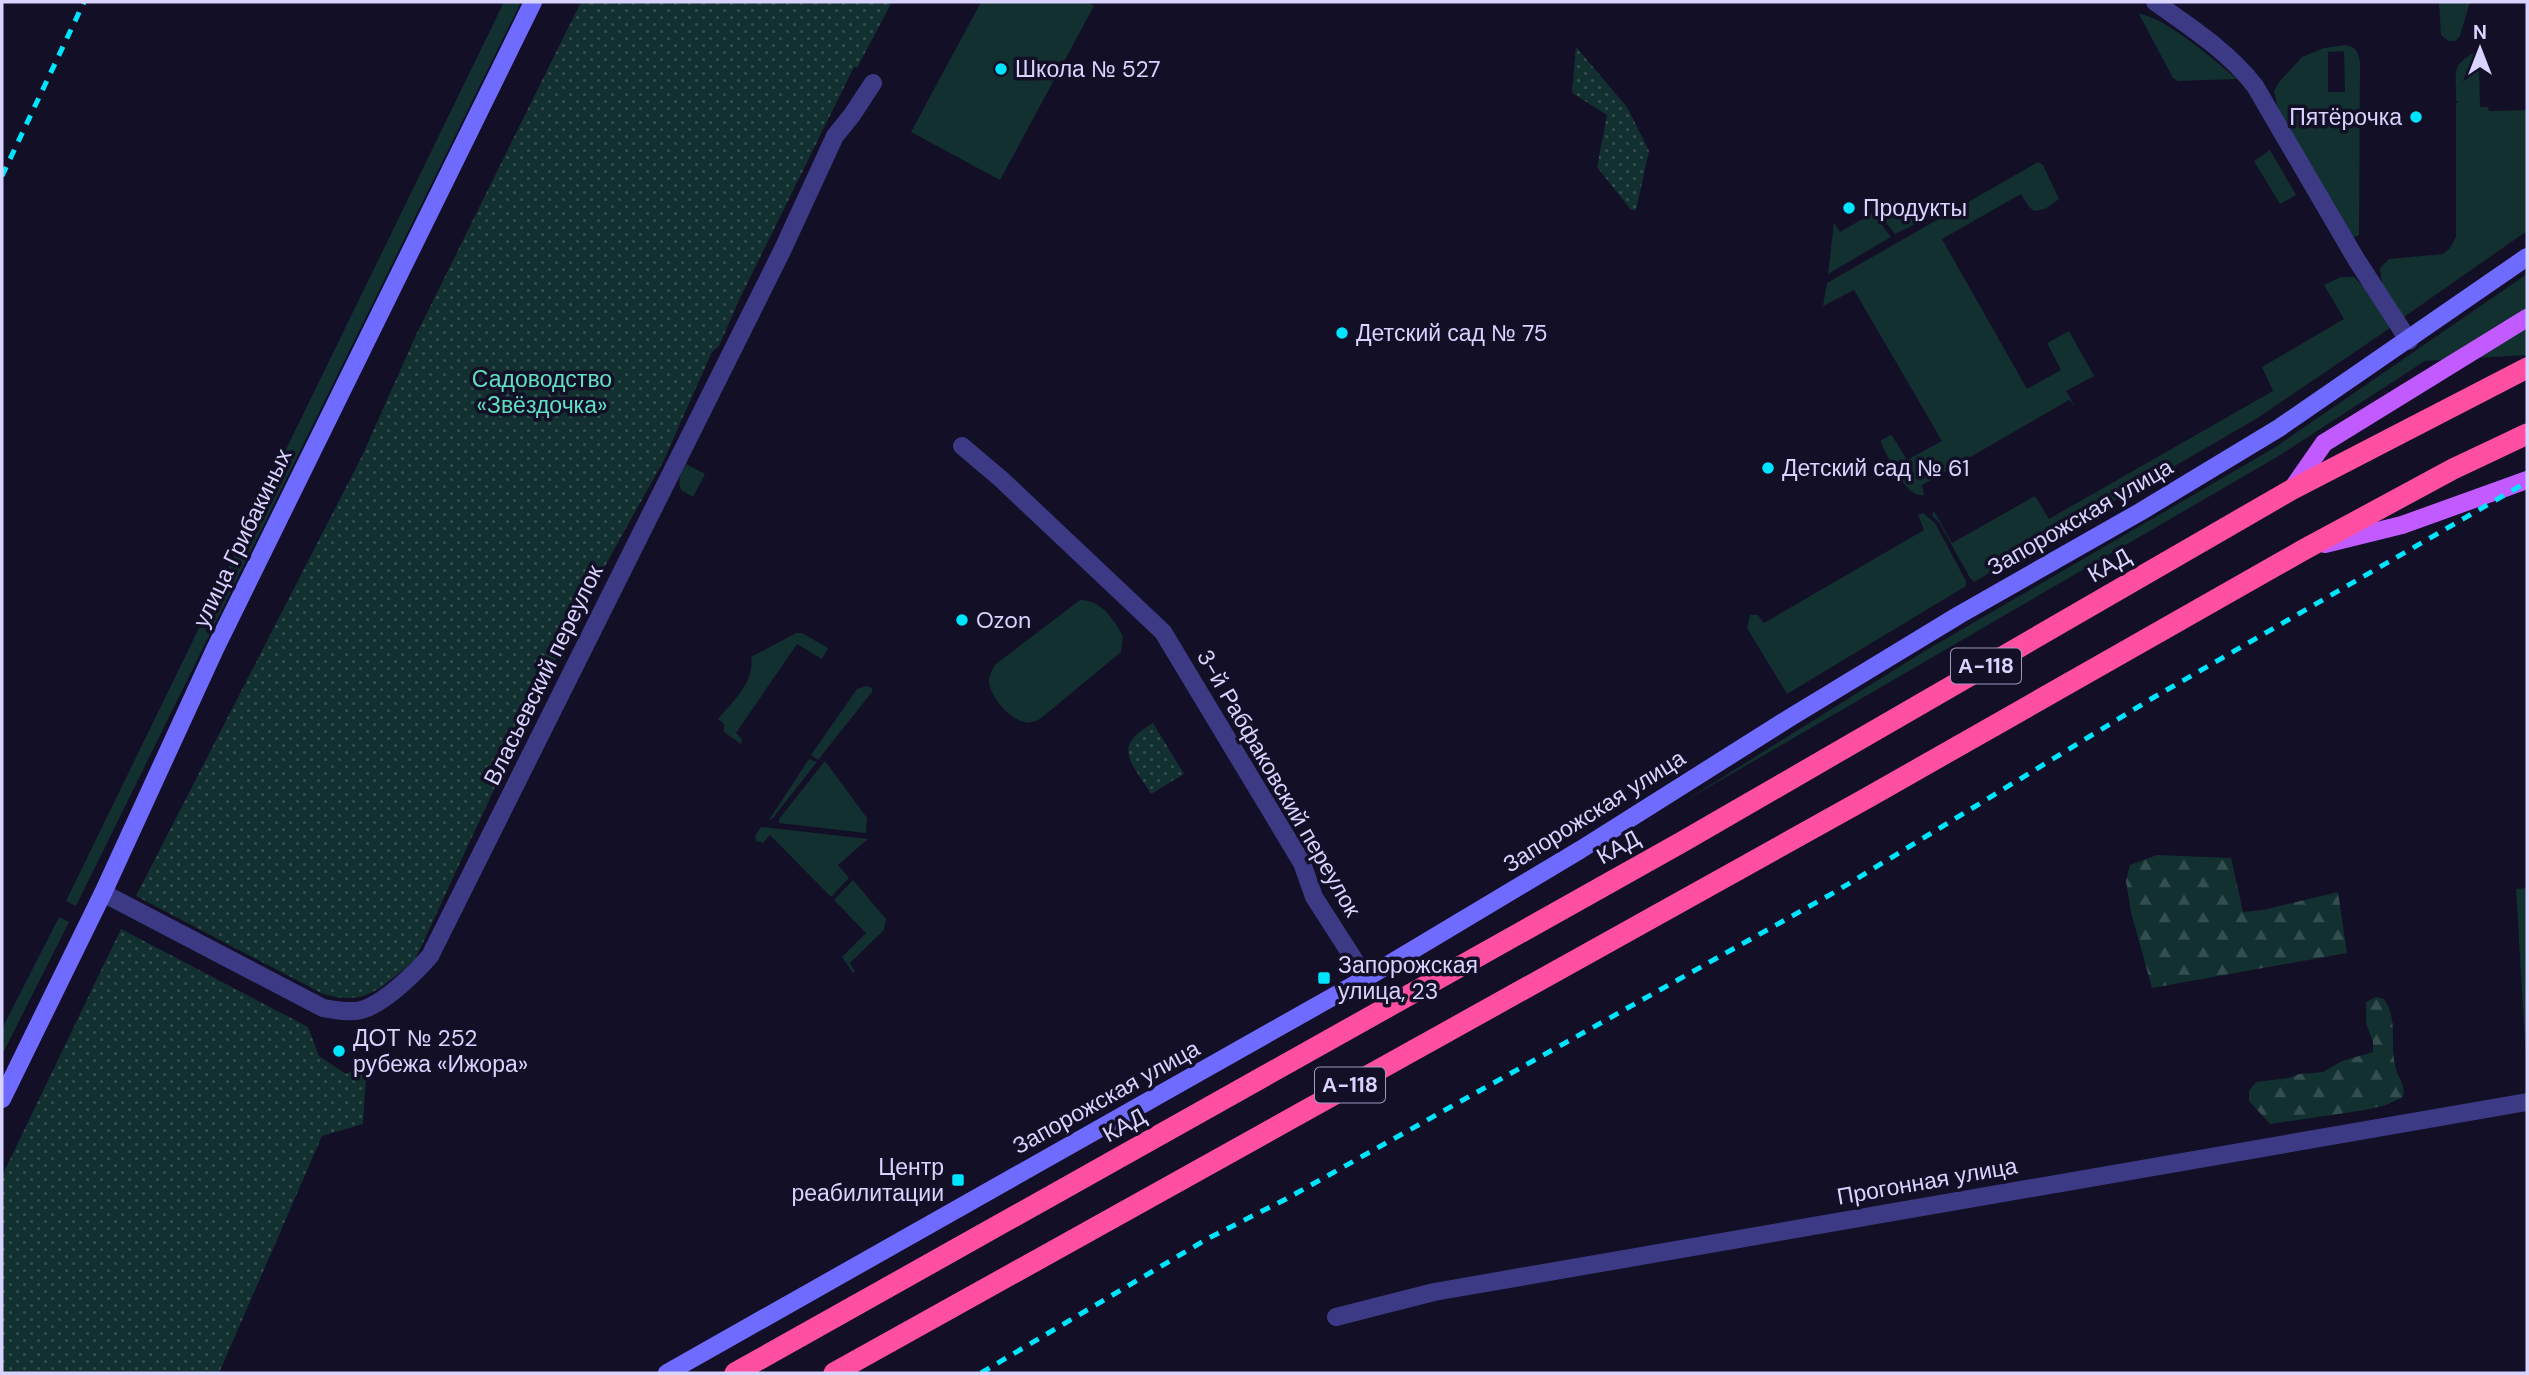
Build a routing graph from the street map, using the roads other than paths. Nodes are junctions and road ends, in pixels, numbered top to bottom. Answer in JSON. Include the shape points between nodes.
{"nodes":[{"id":1,"x":533,"y":2,"type":"edge"},
{"id":2,"x":2155,"y":2,"type":"edge"},
{"id":3,"x":873,"y":83,"type":"dead end"},
{"id":4,"x":2527,"y":257,"type":"edge"},
{"id":5,"x":2527,"y":318,"type":"edge"},
{"id":6,"x":2409,"y":341,"type":"junction"},
{"id":7,"x":2527,"y":368,"type":"edge"},
{"id":8,"x":2527,"y":434,"type":"edge"},
{"id":9,"x":962,"y":446,"type":"dead end"},
{"id":10,"x":2527,"y":480,"type":"edge"},
{"id":11,"x":2291,"y":490,"type":"junction"},
{"id":12,"x":2305,"y":549,"type":"junction"},
{"id":13,"x":103,"y":893,"type":"junction"},
{"id":14,"x":1366,"y":978,"type":"junction"},
{"id":15,"x":2,"y":1099,"type":"edge"},
{"id":16,"x":2527,"y":1101,"type":"edge"},
{"id":17,"x":1336,"y":1317,"type":"dead end"},
{"id":18,"x":667,"y":1373,"type":"edge"},
{"id":19,"x":735,"y":1373,"type":"edge"},
{"id":20,"x":834,"y":1373,"type":"edge"}],
"edges":[{"from":1,"to":13,"type":"street","name":"улица Грибакиных","via":[[215,649]]},
{"from":2,"to":6,"type":"street","via":[[2204,37],[2255,86]]},
{"from":3,"to":13,"type":"street","name":"Власьевский переулок","via":[[835,136],[456,904],[418,971],[361,1010],[323,1008]]},
{"from":4,"to":6,"type":"street","name":"Запорожская улица"},
{"from":5,"to":11,"type":"main road","via":[[2324,443]]},
{"from":6,"to":14,"type":"street","name":"Запорожская улица","via":[[2279,428],[1937,628]]},
{"from":7,"to":11,"type":"highway","name":"КАД","number":"А-118"},
{"from":8,"to":12,"type":"highway","number":"А-118"},
{"from":9,"to":14,"type":"street","name":"3-й Рабфаковский переулок","via":[[1163,632],[1302,863],[1314,897]]},
{"from":10,"to":12,"type":"main road","via":[[2402,525]]},
{"from":11,"to":19,"type":"highway","name":"КАД","number":"А-118","via":[[1694,835]]},
{"from":12,"to":20,"type":"highway","number":"А-118"},
{"from":13,"to":15,"type":"street","name":"улица Грибакиных"},
{"from":14,"to":18,"type":"street","name":"Запорожская улица"},
{"from":16,"to":17,"type":"street","name":"Прогонная улица","via":[[1434,1292]]}]}
